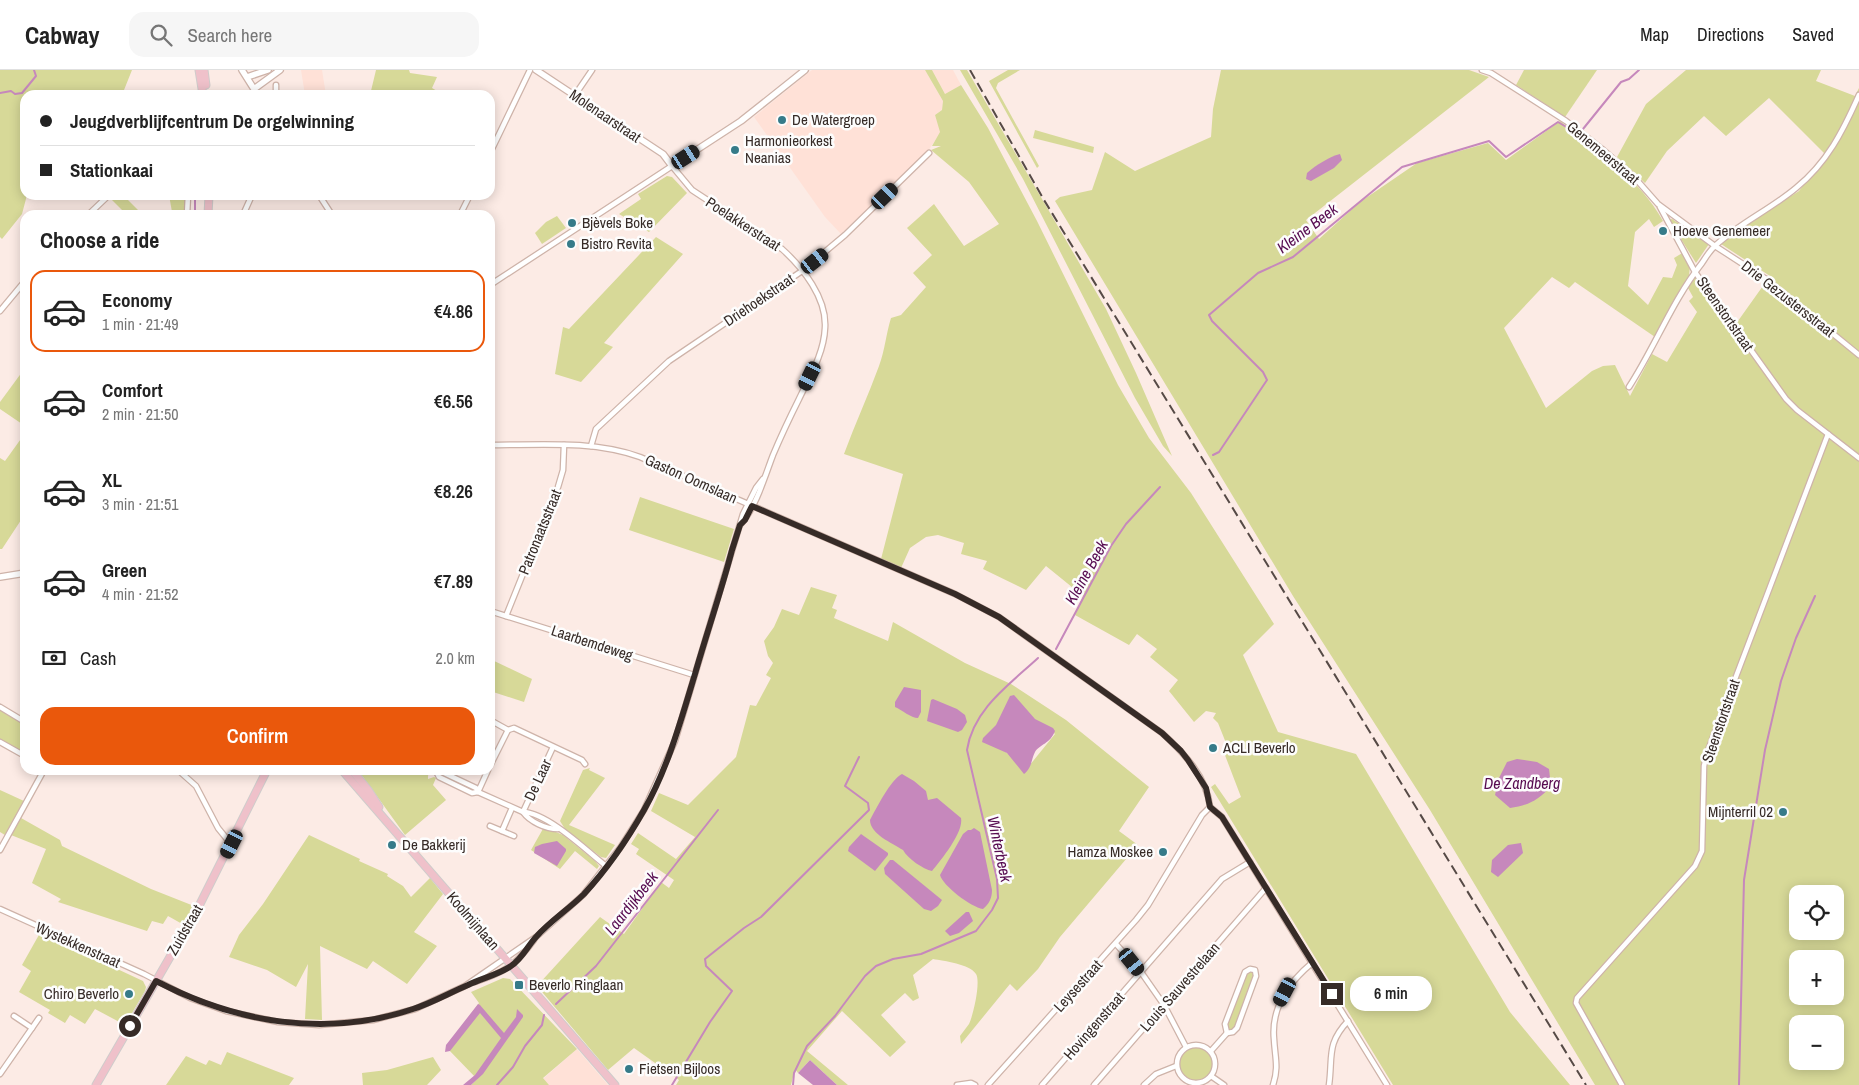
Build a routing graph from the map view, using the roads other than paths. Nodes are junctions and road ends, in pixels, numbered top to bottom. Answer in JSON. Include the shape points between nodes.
{"nodes":[{"id":1,"x":199,"y":70,"type":"edge"},
{"id":2,"x":204,"y":70,"type":"edge"},
{"id":3,"x":242,"y":70,"type":"edge"},
{"id":4,"x":280,"y":70,"type":"edge"},
{"id":5,"x":530,"y":70,"type":"edge"},
{"id":6,"x":592,"y":70,"type":"edge"},
{"id":7,"x":805,"y":70,"type":"edge"},
{"id":8,"x":1482,"y":70,"type":"edge"},
{"id":9,"x":539,"y":71,"type":"edge"},
{"id":10,"x":271,"y":72,"type":"edge"},
{"id":11,"x":247,"y":77,"type":"junction"},
{"id":12,"x":276,"y":85,"type":"dead end"},
{"id":13,"x":254,"y":89,"type":"joint"},
{"id":14,"x":204,"y":90,"type":"edge"},
{"id":15,"x":205,"y":90,"type":"edge"},
{"id":16,"x":276,"y":90,"type":"edge"},
{"id":17,"x":1859,"y":95,"type":"edge"},
{"id":18,"x":575,"y":96,"type":"junction"},
{"id":19,"x":495,"y":143,"type":"edge"},
{"id":20,"x":929,"y":153,"type":"dead end"},
{"id":21,"x":672,"y":166,"type":"junction"},
{"id":22,"x":104,"y":200,"type":"edge"},
{"id":23,"x":1658,"y":204,"type":"junction"},
{"id":24,"x":93,"y":210,"type":"edge"},
{"id":25,"x":1715,"y":246,"type":"junction"},
{"id":26,"x":802,"y":271,"type":"junction"},
{"id":27,"x":1695,"y":272,"type":"junction"},
{"id":28,"x":495,"y":282,"type":"edge"},
{"id":29,"x":20,"y":288,"type":"edge"},
{"id":30,"x":0,"y":311,"type":"edge"},
{"id":31,"x":1859,"y":354,"type":"edge"},
{"id":32,"x":1629,"y":387,"type":"dead end"},
{"id":33,"x":1828,"y":434,"type":"junction"},
{"id":34,"x":564,"y":445,"type":"junction"},
{"id":35,"x":495,"y":446,"type":"edge"},
{"id":36,"x":591,"y":446,"type":"junction"},
{"id":37,"x":1859,"y":458,"type":"edge"},
{"id":38,"x":750,"y":505,"type":"junction"},
{"id":39,"x":20,"y":574,"type":"edge"},
{"id":40,"x":0,"y":577,"type":"edge"},
{"id":41,"x":495,"y":613,"type":"edge"},
{"id":42,"x":506,"y":616,"type":"junction"},
{"id":43,"x":694,"y":675,"type":"junction"},
{"id":44,"x":0,"y":707,"type":"edge"},
{"id":45,"x":20,"y":719,"type":"edge"},
{"id":46,"x":495,"y":723,"type":"edge"},
{"id":47,"x":508,"y":730,"type":"junction"},
{"id":48,"x":0,"y":742,"type":"edge"},
{"id":49,"x":553,"y":747,"type":"junction"},
{"id":50,"x":20,"y":753,"type":"edge"},
{"id":51,"x":495,"y":756,"type":"edge"},
{"id":52,"x":585,"y":764,"type":"dead end"},
{"id":53,"x":41,"y":775,"type":"edge"},
{"id":54,"x":184,"y":775,"type":"edge"},
{"id":55,"x":265,"y":775,"type":"edge"},
{"id":56,"x":346,"y":775,"type":"edge"},
{"id":57,"x":356,"y":775,"type":"edge"},
{"id":58,"x":437,"y":775,"type":"edge"},
{"id":59,"x":486,"y":775,"type":"edge"},
{"id":60,"x":478,"y":792,"type":"junction"},
{"id":61,"x":1210,"y":807,"type":"junction"},
{"id":62,"x":512,"y":808,"type":"junction"},
{"id":63,"x":523,"y":812,"type":"junction"},
{"id":64,"x":390,"y":825,"type":"junction"},
{"id":65,"x":490,"y":826,"type":"dead end"},
{"id":66,"x":502,"y":831,"type":"junction"},
{"id":67,"x":514,"y":836,"type":"dead end"},
{"id":68,"x":232,"y":844,"type":"junction"},
{"id":69,"x":0,"y":850,"type":"edge"},
{"id":70,"x":1250,"y":862,"type":"junction"},
{"id":71,"x":606,"y":866,"type":"junction"},
{"id":72,"x":1266,"y":888,"type":"junction"},
{"id":73,"x":0,"y":909,"type":"edge"},
{"id":74,"x":536,"y":937,"type":"junction"},
{"id":75,"x":1116,"y":944,"type":"junction"},
{"id":76,"x":505,"y":958,"type":"junction"},
{"id":77,"x":1312,"y":964,"type":"junction"},
{"id":78,"x":512,"y":966,"type":"junction"},
{"id":79,"x":1141,"y":972,"type":"junction"},
{"id":80,"x":156,"y":981,"type":"junction"},
{"id":81,"x":469,"y":984,"type":"junction"},
{"id":82,"x":1164,"y":1005,"type":"junction"},
{"id":83,"x":14,"y":1016,"type":"dead end"},
{"id":84,"x":39,"y":1018,"type":"dead end"},
{"id":85,"x":1348,"y":1021,"type":"junction"},
{"id":86,"x":32,"y":1028,"type":"junction"},
{"id":87,"x":1227,"y":1033,"type":"junction"},
{"id":88,"x":1186,"y":1047,"type":"junction"},
{"id":89,"x":1211,"y":1052,"type":"junction"},
{"id":90,"x":1176,"y":1066,"type":"junction"},
{"id":91,"x":0,"y":1074,"type":"edge"},
{"id":92,"x":1211,"y":1076,"type":"junction"},
{"id":93,"x":1189,"y":1084,"type":"edge"},
{"id":94,"x":96,"y":1085,"type":"edge"},
{"id":95,"x":615,"y":1085,"type":"edge"},
{"id":96,"x":957,"y":1085,"type":"edge"},
{"id":97,"x":975,"y":1085,"type":"edge"},
{"id":98,"x":988,"y":1085,"type":"edge"},
{"id":99,"x":1042,"y":1085,"type":"edge"},
{"id":100,"x":1094,"y":1085,"type":"edge"},
{"id":101,"x":1144,"y":1085,"type":"edge"},
{"id":102,"x":1224,"y":1085,"type":"edge"},
{"id":103,"x":1274,"y":1085,"type":"edge"},
{"id":104,"x":1329,"y":1085,"type":"edge"},
{"id":105,"x":1387,"y":1085,"type":"edge"},
{"id":106,"x":1622,"y":1085,"type":"edge"}],
"edges":[{"from":1,"to":14,"type":"main road"},
{"from":2,"to":15,"type":"main road"},
{"from":3,"to":11,"type":"street"},
{"from":4,"to":10,"type":"street"},
{"from":5,"to":19,"type":"street"},
{"from":6,"to":18,"type":"street"},
{"from":7,"to":21,"type":"street","via":[[746,117]]},
{"from":8,"to":23,"type":"street","name":"Genemeerstraat","via":[[1566,121],[1635,178]]},
{"from":9,"to":18,"type":"street","name":"Molenaarstraat"},
{"from":10,"to":11,"type":"street"},
{"from":10,"to":13,"type":"street"},
{"from":11,"to":13,"type":"street"},
{"from":12,"to":16,"type":"street"},
{"from":17,"to":25,"type":"street","via":[[1836,143],[1812,172],[1796,188]]},
{"from":18,"to":21,"type":"street","name":"Molenaarstraat","via":[[662,154]]},
{"from":20,"to":26,"type":"street","name":"Driehoekstraat"},
{"from":21,"to":26,"type":"street","name":"Poelakkerstraat","via":[[692,190],[782,249]]},
{"from":21,"to":28,"type":"street"},
{"from":22,"to":24,"type":"street"},
{"from":23,"to":25,"type":"street","name":"Genemeerstraat"},
{"from":23,"to":27,"type":"street","name":"Steenstortstraat"},
{"from":25,"to":27,"type":"street"},
{"from":25,"to":31,"type":"street","name":"Drie Gezustersstraat","via":[[1766,279]]},
{"from":26,"to":36,"type":"street","name":"Driehoekstraat","via":[[669,361],[596,429]]},
{"from":26,"to":38,"type":"street","name":"Poelakkerstraat","via":[[823,309],[824,342]]},
{"from":27,"to":32,"type":"street"},
{"from":27,"to":33,"type":"street","name":"Steenstortstraat","via":[[1786,399]]},
{"from":29,"to":30,"type":"street"},
{"from":33,"to":37,"type":"street","name":"Steenstortstraat"},
{"from":33,"to":106,"type":"street","name":"Steenstortstraat","via":[[1707,754],[1702,851],[1695,866],[1576,998]]},
{"from":34,"to":35,"type":"street","name":"Gaston Oomslaan"},
{"from":34,"to":36,"type":"street","name":"Gaston Oomslaan"},
{"from":34,"to":42,"type":"street","name":"Patronaatsstraat","via":[[563,470],[558,487]]},
{"from":36,"to":38,"type":"street","name":"Gaston Oomslaan","via":[[640,457]]},
{"from":38,"to":43,"type":"street","name":"Poelakkerstraat","via":[[740,525]]},
{"from":38,"to":61,"type":"street","name":"Gaston Oomslaan","via":[[955,594],[999,617],[1162,733],[1188,760],[1206,788]]},
{"from":39,"to":40,"type":"street"},
{"from":41,"to":42,"type":"street","name":"Laarbemdeweg"},
{"from":42,"to":43,"type":"street","name":"Laarbemdeweg"},
{"from":43,"to":71,"type":"street","name":"Poelakkerstraat","via":[[675,741],[656,787],[632,830]]},
{"from":44,"to":45,"type":"street"},
{"from":46,"to":47,"type":"street","name":"De Laar"},
{"from":47,"to":49,"type":"street","name":"De Laar","via":[[514,728]]},
{"from":47,"to":51,"type":"street"},
{"from":48,"to":50,"type":"street"},
{"from":49,"to":52,"type":"street","name":"De Laar"},
{"from":49,"to":63,"type":"street","name":"De Laar"},
{"from":53,"to":69,"type":"street"},
{"from":54,"to":68,"type":"street","via":[[196,786],[218,828]]},
{"from":55,"to":68,"type":"main road","name":"Zuidstraat"},
{"from":56,"to":64,"type":"main road","name":"Koolmijnlaan"},
{"from":57,"to":64,"type":"main road","name":"Koolmijnlaan"},
{"from":58,"to":60,"type":"street","name":"De Laar","via":[[472,793]]},
{"from":59,"to":60,"type":"street"},
{"from":60,"to":62,"type":"street","name":"De Laar"},
{"from":61,"to":70,"type":"street","via":[[1222,817]]},
{"from":61,"to":75,"type":"street","name":"Leysestraat","via":[[1148,904]]},
{"from":62,"to":63,"type":"street","name":"De Laar"},
{"from":62,"to":66,"type":"street"},
{"from":63,"to":71,"type":"street","name":"De Laar","via":[[553,824]]},
{"from":64,"to":76,"type":"main road","name":"Koolmijnlaan"},
{"from":65,"to":66,"type":"street"},
{"from":66,"to":67,"type":"street"},
{"from":68,"to":80,"type":"main road","name":"Zuidstraat"},
{"from":70,"to":72,"type":"street"},
{"from":70,"to":79,"type":"street","name":"Hovingenstraat","via":[[1222,880]]},
{"from":71,"to":74,"type":"street","name":"Poelakkerstraat","via":[[582,895]]},
{"from":72,"to":77,"type":"street"},
{"from":72,"to":82,"type":"street","name":"Louis Sauvestrelaan"},
{"from":73,"to":80,"type":"street","name":"Wystekkenstraat"},
{"from":74,"to":76,"type":"street"},
{"from":74,"to":78,"type":"street"},
{"from":75,"to":79,"type":"street"},
{"from":75,"to":98,"type":"street","name":"Leysestraat"},
{"from":76,"to":78,"type":"main road","name":"Koolmijnlaan"},
{"from":76,"to":81,"type":"street"},
{"from":77,"to":85,"type":"street"},
{"from":77,"to":103,"type":"street","via":[[1292,981],[1280,1002],[1274,1026],[1278,1066]]},
{"from":78,"to":81,"type":"street"},
{"from":78,"to":95,"type":"main road","name":"Koolmijnlaan"},
{"from":79,"to":82,"type":"street"},
{"from":79,"to":99,"type":"street","name":"Hovingenstraat"},
{"from":80,"to":81,"type":"street","name":"Wystekkenstraat","via":[[190,998],[234,1013],[278,1022],[319,1025],[348,1024],[393,1016],[438,1000]]},
{"from":80,"to":94,"type":"main road","name":"Zuidstraat"},
{"from":82,"to":88,"type":"street"},
{"from":82,"to":100,"type":"street","name":"Louis Sauvestrelaan"},
{"from":83,"to":86,"type":"street"},
{"from":84,"to":86,"type":"street"},
{"from":85,"to":104,"type":"street","via":[[1332,1045]]},
{"from":85,"to":105,"type":"street"},
{"from":86,"to":91,"type":"street"},
{"from":87,"to":87,"type":"street","via":[[1237,1028],[1256,976],[1252,969],[1244,972],[1225,1024]]},
{"from":87,"to":89,"type":"street"},
{"from":88,"to":89,"type":"street","via":[[1199,1045]]},
{"from":88,"to":90,"type":"street","via":[[1180,1053]]},
{"from":89,"to":92,"type":"street","via":[[1215,1064]]},
{"from":90,"to":93,"type":"street"},
{"from":90,"to":101,"type":"street","via":[[1156,1074]]},
{"from":92,"to":93,"type":"street"},
{"from":92,"to":102,"type":"street"},
{"from":96,"to":97,"type":"street","via":[[971,1082]]}]}
